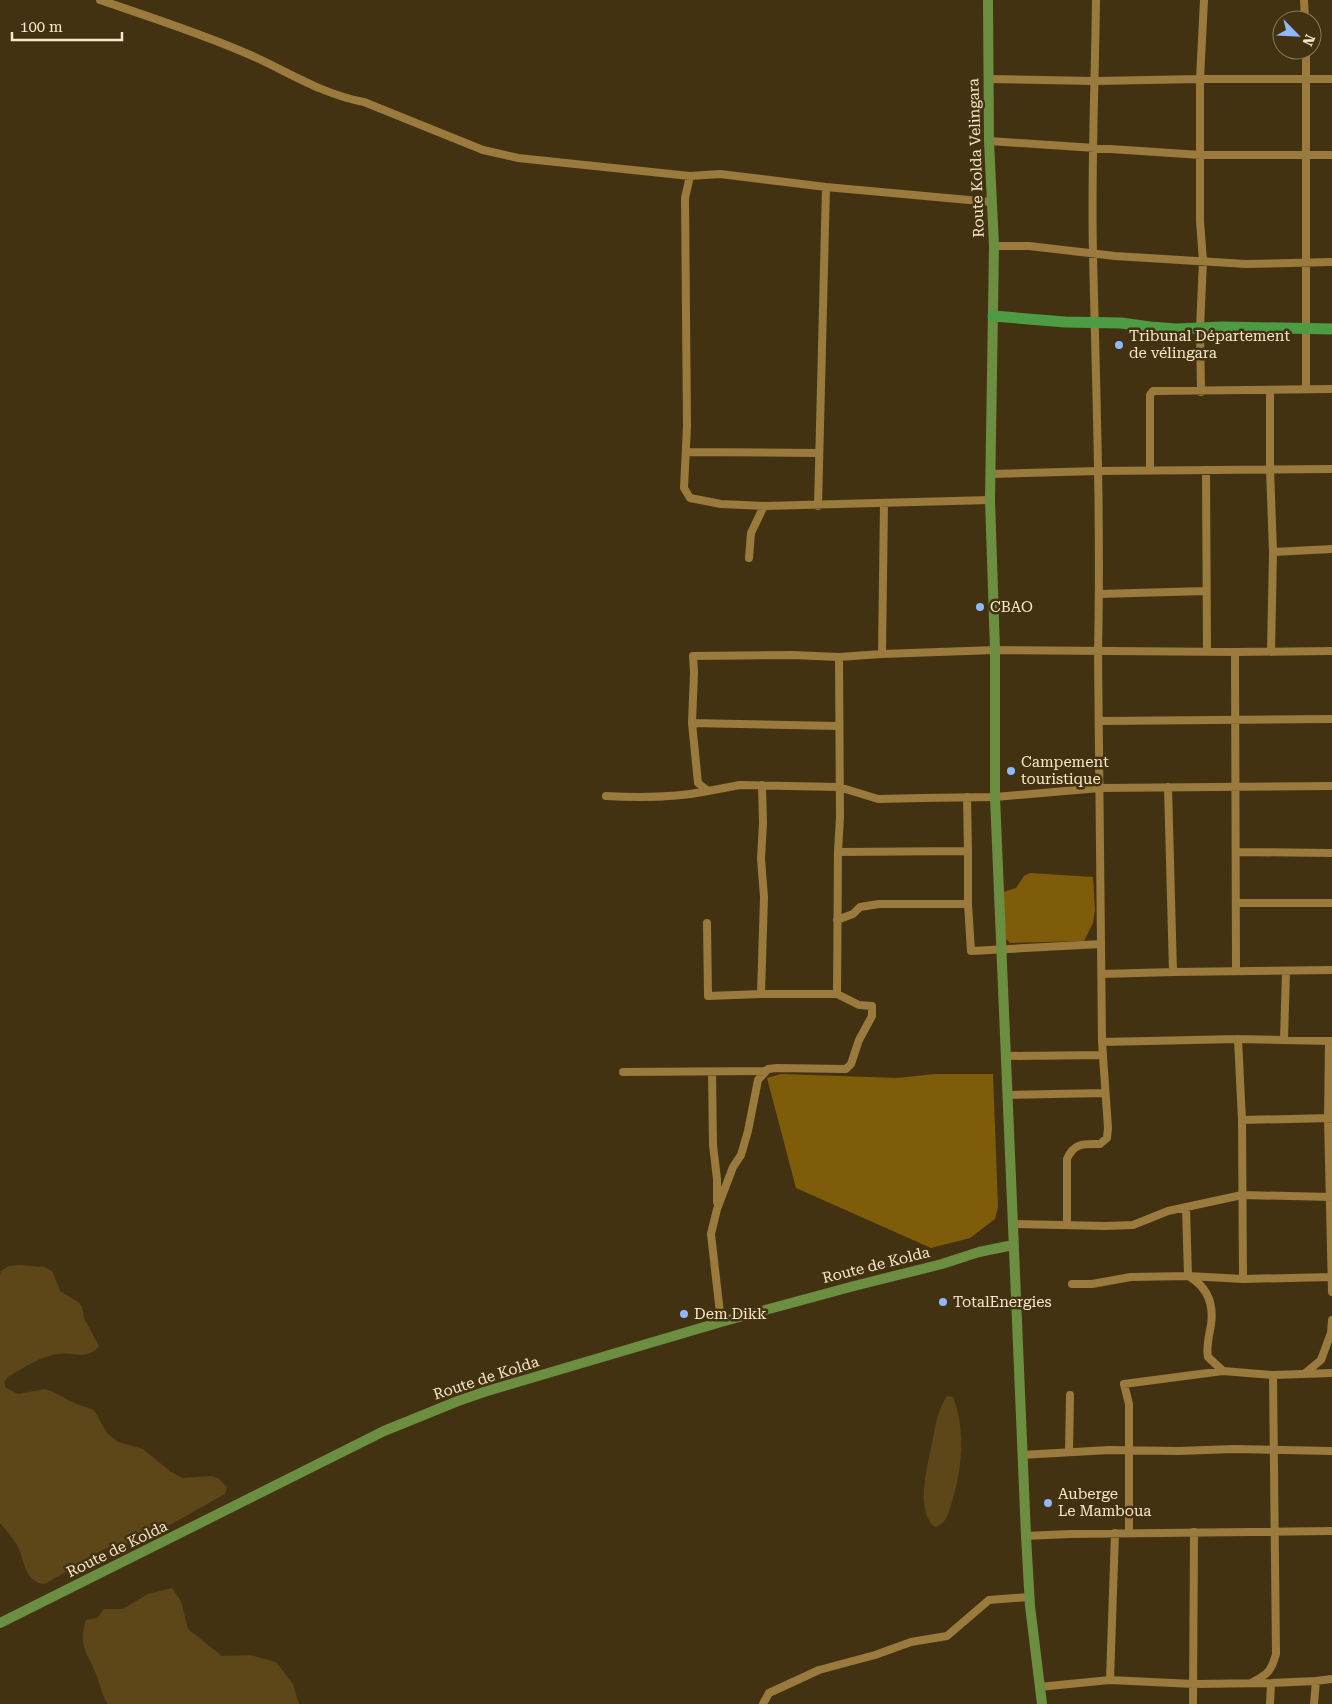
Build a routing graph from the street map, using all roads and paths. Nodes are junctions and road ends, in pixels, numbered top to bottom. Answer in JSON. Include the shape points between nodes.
{"nodes":[{"id":1,"x":100,"y":0,"type":"edge"},
{"id":2,"x":988,"y":0,"type":"edge"},
{"id":3,"x":1096,"y":0,"type":"edge"},
{"id":4,"x":1204,"y":0,"type":"edge"},
{"id":5,"x":1306,"y":60,"type":"edge"},
{"id":6,"x":1200,"y":78,"type":"junction"},
{"id":7,"x":988,"y":79,"type":"junction"},
{"id":8,"x":1305,"y":79,"type":"junction"},
{"id":9,"x":1332,"y":79,"type":"edge"},
{"id":10,"x":1095,"y":80,"type":"junction"},
{"id":11,"x":989,"y":141,"type":"junction"},
{"id":12,"x":1093,"y":149,"type":"junction"},
{"id":13,"x":1201,"y":154,"type":"junction"},
{"id":14,"x":1332,"y":155,"type":"edge"},
{"id":15,"x":1307,"y":156,"type":"junction"},
{"id":16,"x":690,"y":176,"type":"junction"},
{"id":17,"x":826,"y":187,"type":"junction"},
{"id":18,"x":991,"y":202,"type":"junction"},
{"id":19,"x":994,"y":246,"type":"junction"},
{"id":20,"x":1093,"y":253,"type":"junction"},
{"id":21,"x":1203,"y":261,"type":"junction"},
{"id":22,"x":1305,"y":261,"type":"junction"},
{"id":23,"x":1332,"y":262,"type":"edge"},
{"id":24,"x":993,"y":316,"type":"junction"},
{"id":25,"x":1095,"y":323,"type":"junction"},
{"id":26,"x":1200,"y":328,"type":"junction"},
{"id":27,"x":1306,"y":329,"type":"junction"},
{"id":28,"x":1332,"y":329,"type":"edge"},
{"id":29,"x":1306,"y":388,"type":"junction"},
{"id":30,"x":1332,"y":389,"type":"edge"},
{"id":31,"x":1270,"y":390,"type":"junction"},
{"id":32,"x":1201,"y":392,"type":"junction"},
{"id":33,"x":686,"y":452,"type":"junction"},
{"id":34,"x":818,"y":453,"type":"junction"},
{"id":35,"x":1270,"y":469,"type":"junction"},
{"id":36,"x":1332,"y":469,"type":"edge"},
{"id":37,"x":1150,"y":470,"type":"junction"},
{"id":38,"x":1206,"y":470,"type":"junction"},
{"id":39,"x":1098,"y":471,"type":"junction"},
{"id":40,"x":991,"y":474,"type":"junction"},
{"id":41,"x":990,"y":500,"type":"junction"},
{"id":42,"x":884,"y":503,"type":"junction"},
{"id":43,"x":764,"y":506,"type":"junction"},
{"id":44,"x":818,"y":506,"type":"junction"},
{"id":45,"x":1332,"y":549,"type":"edge"},
{"id":46,"x":1273,"y":552,"type":"junction"},
{"id":47,"x":749,"y":558,"type":"dead end"},
{"id":48,"x":1206,"y":591,"type":"junction"},
{"id":49,"x":1099,"y":594,"type":"junction"},
{"id":50,"x":995,"y":650,"type":"junction"},
{"id":51,"x":1332,"y":651,"type":"edge"},
{"id":52,"x":1098,"y":652,"type":"junction"},
{"id":53,"x":1207,"y":652,"type":"junction"},
{"id":54,"x":1235,"y":652,"type":"junction"},
{"id":55,"x":1271,"y":652,"type":"junction"},
{"id":56,"x":882,"y":654,"type":"junction"},
{"id":57,"x":839,"y":657,"type":"junction"},
{"id":58,"x":1332,"y":719,"type":"edge"},
{"id":59,"x":1234,"y":720,"type":"junction"},
{"id":60,"x":1100,"y":721,"type":"junction"},
{"id":61,"x":692,"y":723,"type":"junction"},
{"id":62,"x":838,"y":726,"type":"junction"},
{"id":63,"x":762,"y":785,"type":"junction"},
{"id":64,"x":1168,"y":786,"type":"junction"},
{"id":65,"x":1236,"y":786,"type":"junction"},
{"id":66,"x":1332,"y":786,"type":"edge"},
{"id":67,"x":840,"y":787,"type":"junction"},
{"id":68,"x":1100,"y":788,"type":"junction"},
{"id":69,"x":708,"y":791,"type":"junction"},
{"id":70,"x":606,"y":796,"type":"dead end"},
{"id":71,"x":967,"y":797,"type":"junction"},
{"id":72,"x":995,"y":797,"type":"junction"},
{"id":73,"x":968,"y":851,"type":"junction"},
{"id":74,"x":838,"y":852,"type":"junction"},
{"id":75,"x":1236,"y":852,"type":"junction"},
{"id":76,"x":1332,"y":853,"type":"edge"},
{"id":77,"x":1236,"y":902,"type":"junction"},
{"id":78,"x":1332,"y":903,"type":"edge"},
{"id":79,"x":968,"y":904,"type":"junction"},
{"id":80,"x":838,"y":920,"type":"junction"},
{"id":81,"x":707,"y":923,"type":"dead end"},
{"id":82,"x":1101,"y":944,"type":"junction"},
{"id":83,"x":1001,"y":949,"type":"junction"},
{"id":84,"x":1332,"y":970,"type":"edge"},
{"id":85,"x":1236,"y":971,"type":"junction"},
{"id":86,"x":1286,"y":971,"type":"junction"},
{"id":87,"x":1172,"y":972,"type":"junction"},
{"id":88,"x":1102,"y":974,"type":"junction"},
{"id":89,"x":761,"y":994,"type":"junction"},
{"id":90,"x":836,"y":994,"type":"junction"},
{"id":91,"x":1238,"y":1039,"type":"junction"},
{"id":92,"x":1284,"y":1040,"type":"junction"},
{"id":93,"x":1330,"y":1041,"type":"edge"},
{"id":94,"x":1102,"y":1042,"type":"junction"},
{"id":95,"x":1103,"y":1055,"type":"junction"},
{"id":96,"x":1005,"y":1056,"type":"junction"},
{"id":97,"x":765,"y":1071,"type":"junction"},
{"id":98,"x":623,"y":1072,"type":"dead end"},
{"id":99,"x":712,"y":1072,"type":"junction"},
{"id":100,"x":1105,"y":1093,"type":"junction"},
{"id":101,"x":1007,"y":1095,"type":"junction"},
{"id":102,"x":1330,"y":1118,"type":"edge"},
{"id":103,"x":1242,"y":1120,"type":"junction"},
{"id":104,"x":1242,"y":1195,"type":"junction"},
{"id":105,"x":1331,"y":1198,"type":"edge"},
{"id":106,"x":1186,"y":1207,"type":"junction"},
{"id":107,"x":718,"y":1209,"type":"junction"},
{"id":108,"x":1012,"y":1224,"type":"junction"},
{"id":109,"x":1067,"y":1224,"type":"junction"},
{"id":110,"x":1013,"y":1245,"type":"junction"},
{"id":111,"x":1188,"y":1276,"type":"junction"},
{"id":112,"x":1331,"y":1277,"type":"edge"},
{"id":113,"x":1243,"y":1279,"type":"junction"},
{"id":114,"x":1072,"y":1284,"type":"dead end"},
{"id":115,"x":1332,"y":1292,"type":"edge"},
{"id":116,"x":1332,"y":1320,"type":"edge"},
{"id":117,"x":722,"y":1322,"type":"junction"},
{"id":118,"x":1223,"y":1371,"type":"junction"},
{"id":119,"x":1332,"y":1373,"type":"edge"},
{"id":120,"x":1304,"y":1374,"type":"junction"},
{"id":121,"x":1273,"y":1375,"type":"junction"},
{"id":122,"x":1070,"y":1394,"type":"dead end"},
{"id":123,"x":1273,"y":1450,"type":"junction"},
{"id":124,"x":1129,"y":1451,"type":"junction"},
{"id":125,"x":1332,"y":1451,"type":"edge"},
{"id":126,"x":1069,"y":1452,"type":"junction"},
{"id":127,"x":1022,"y":1455,"type":"junction"},
{"id":128,"x":1274,"y":1531,"type":"junction"},
{"id":129,"x":1332,"y":1531,"type":"edge"},
{"id":130,"x":1194,"y":1532,"type":"junction"},
{"id":131,"x":1115,"y":1533,"type":"junction"},
{"id":132,"x":1129,"y":1533,"type":"junction"},
{"id":133,"x":1026,"y":1536,"type":"junction"},
{"id":134,"x":1029,"y":1597,"type":"junction"},
{"id":135,"x":0,"y":1623,"type":"edge"},
{"id":136,"x":1332,"y":1679,"type":"edge"},
{"id":137,"x":1110,"y":1680,"type":"junction"},
{"id":138,"x":1316,"y":1681,"type":"junction"},
{"id":139,"x":1251,"y":1683,"type":"junction"},
{"id":140,"x":1271,"y":1683,"type":"junction"},
{"id":141,"x":1194,"y":1684,"type":"junction"},
{"id":142,"x":1039,"y":1687,"type":"junction"},
{"id":143,"x":763,"y":1704,"type":"edge"},
{"id":144,"x":1042,"y":1704,"type":"edge"},
{"id":145,"x":1193,"y":1704,"type":"edge"},
{"id":146,"x":1270,"y":1704,"type":"edge"},
{"id":147,"x":1314,"y":1704,"type":"edge"}],
"edges":[{"from":1,"to":16,"type":"street","via":[[223,43],[320,90],[364,102],[483,150],[518,158]]},
{"from":2,"to":7,"type":"main road","name":"Route Kolda Velingara"},
{"from":3,"to":10,"type":"street"},
{"from":4,"to":6,"type":"street"},
{"from":5,"to":8,"type":"street"},
{"from":6,"to":8,"type":"street"},
{"from":6,"to":10,"type":"street"},
{"from":6,"to":13,"type":"street"},
{"from":7,"to":10,"type":"street"},
{"from":7,"to":11,"type":"main road","name":"Route Kolda Velingara"},
{"from":8,"to":9,"type":"street"},
{"from":8,"to":15,"type":"street"},
{"from":10,"to":12,"type":"street"},
{"from":11,"to":12,"type":"street"},
{"from":11,"to":18,"type":"main road","name":"Route Kolda Velingara"},
{"from":12,"to":13,"type":"street"},
{"from":12,"to":20,"type":"street"},
{"from":13,"to":15,"type":"street"},
{"from":13,"to":21,"type":"street"},
{"from":14,"to":15,"type":"street"},
{"from":15,"to":22,"type":"street"},
{"from":16,"to":17,"type":"street","via":[[720,174]]},
{"from":16,"to":33,"type":"street","via":[[686,198]]},
{"from":17,"to":18,"type":"street"},
{"from":17,"to":34,"type":"street"},
{"from":18,"to":19,"type":"main road","name":"Route Kolda Velingara"},
{"from":19,"to":20,"type":"street"},
{"from":19,"to":24,"type":"main road","name":"Route Kolda Velingara"},
{"from":20,"to":21,"type":"street"},
{"from":20,"to":25,"type":"street"},
{"from":21,"to":22,"type":"street","via":[[1246,264]]},
{"from":21,"to":26,"type":"street"},
{"from":22,"to":23,"type":"street"},
{"from":22,"to":27,"type":"street"},
{"from":24,"to":25,"type":"highway"},
{"from":24,"to":40,"type":"main road","name":"Route Kolda Velingara"},
{"from":25,"to":26,"type":"highway"},
{"from":25,"to":39,"type":"street"},
{"from":26,"to":27,"type":"highway"},
{"from":26,"to":32,"type":"street"},
{"from":27,"to":28,"type":"highway"},
{"from":27,"to":29,"type":"street"},
{"from":29,"to":30,"type":"street"},
{"from":29,"to":31,"type":"street"},
{"from":31,"to":32,"type":"street"},
{"from":31,"to":35,"type":"street"},
{"from":32,"to":37,"type":"street","via":[[1153,391],[1150,395]]},
{"from":33,"to":34,"type":"street"},
{"from":33,"to":43,"type":"street","via":[[684,488],[690,498],[721,504]]},
{"from":34,"to":44,"type":"street"},
{"from":35,"to":36,"type":"street"},
{"from":35,"to":38,"type":"street"},
{"from":35,"to":46,"type":"street"},
{"from":37,"to":38,"type":"street"},
{"from":37,"to":39,"type":"street"},
{"from":38,"to":48,"type":"street"},
{"from":39,"to":40,"type":"street"},
{"from":39,"to":49,"type":"street"},
{"from":40,"to":41,"type":"main road","name":"Route Kolda Velingara"},
{"from":41,"to":42,"type":"street"},
{"from":41,"to":50,"type":"main road","name":"Route Kolda Velingara"},
{"from":42,"to":44,"type":"street"},
{"from":42,"to":56,"type":"street"},
{"from":43,"to":44,"type":"street"},
{"from":43,"to":47,"type":"street","via":[[751,533]]},
{"from":45,"to":46,"type":"street"},
{"from":46,"to":55,"type":"street"},
{"from":48,"to":49,"type":"street"},
{"from":48,"to":53,"type":"street"},
{"from":49,"to":52,"type":"street"},
{"from":50,"to":52,"type":"street"},
{"from":50,"to":56,"type":"street"},
{"from":50,"to":72,"type":"main road","name":"Route Kolda Velingara"},
{"from":51,"to":55,"type":"street"},
{"from":52,"to":53,"type":"street"},
{"from":52,"to":60,"type":"street"},
{"from":53,"to":54,"type":"street"},
{"from":54,"to":55,"type":"street"},
{"from":54,"to":59,"type":"street"},
{"from":56,"to":57,"type":"street"},
{"from":57,"to":61,"type":"street","via":[[693,656]]},
{"from":57,"to":62,"type":"street"},
{"from":58,"to":59,"type":"street"},
{"from":59,"to":60,"type":"street"},
{"from":59,"to":65,"type":"street"},
{"from":60,"to":68,"type":"street"},
{"from":61,"to":62,"type":"street"},
{"from":61,"to":69,"type":"street","via":[[698,783]]},
{"from":62,"to":67,"type":"street"},
{"from":63,"to":67,"type":"street"},
{"from":63,"to":69,"type":"street"},
{"from":63,"to":89,"type":"street","via":[[764,897]]},
{"from":64,"to":65,"type":"street"},
{"from":64,"to":68,"type":"street"},
{"from":64,"to":87,"type":"street"},
{"from":65,"to":66,"type":"street"},
{"from":65,"to":75,"type":"street"},
{"from":67,"to":71,"type":"street","via":[[878,798]]},
{"from":67,"to":74,"type":"street"},
{"from":68,"to":72,"type":"street"},
{"from":68,"to":82,"type":"street"},
{"from":69,"to":70,"type":"street","via":[[666,797]]},
{"from":71,"to":72,"type":"street"},
{"from":71,"to":73,"type":"street"},
{"from":72,"to":83,"type":"main road","name":"Route Kolda Velingara"},
{"from":73,"to":74,"type":"street"},
{"from":73,"to":79,"type":"street"},
{"from":74,"to":80,"type":"street"},
{"from":75,"to":76,"type":"street"},
{"from":75,"to":77,"type":"street"},
{"from":77,"to":78,"type":"street"},
{"from":77,"to":85,"type":"street"},
{"from":79,"to":80,"type":"street","via":[[860,906],[853,914]]},
{"from":79,"to":83,"type":"street","via":[[971,951]]},
{"from":80,"to":90,"type":"street"},
{"from":81,"to":89,"type":"street","via":[[708,996]]},
{"from":82,"to":83,"type":"street"},
{"from":82,"to":88,"type":"street"},
{"from":83,"to":96,"type":"main road","name":"Route Kolda Velingara"},
{"from":84,"to":86,"type":"street"},
{"from":85,"to":86,"type":"street"},
{"from":85,"to":87,"type":"street"},
{"from":86,"to":92,"type":"street"},
{"from":87,"to":88,"type":"street"},
{"from":88,"to":94,"type":"street"},
{"from":89,"to":90,"type":"street"},
{"from":90,"to":97,"type":"street","via":[[859,1005],[872,1006],[872,1016],[858,1040],[851,1064],[846,1069],[777,1068]]},
{"from":91,"to":92,"type":"street"},
{"from":91,"to":94,"type":"street"},
{"from":91,"to":103,"type":"street"},
{"from":92,"to":93,"type":"street"},
{"from":93,"to":102,"type":"street"},
{"from":94,"to":95,"type":"street"},
{"from":95,"to":96,"type":"street"},
{"from":95,"to":100,"type":"street"},
{"from":96,"to":101,"type":"main road","name":"Route Kolda Velingara"},
{"from":97,"to":99,"type":"street"},
{"from":97,"to":107,"type":"street","via":[[758,1080],[741,1155],[733,1167]]},
{"from":98,"to":99,"type":"street"},
{"from":99,"to":107,"type":"street"},
{"from":100,"to":101,"type":"street"},
{"from":100,"to":109,"type":"street","via":[[1107,1138],[1100,1144],[1075,1147],[1067,1159]]},
{"from":101,"to":108,"type":"main road","name":"Route Kolda Velingara"},
{"from":102,"to":103,"type":"street"},
{"from":102,"to":105,"type":"street"},
{"from":103,"to":104,"type":"street"},
{"from":104,"to":105,"type":"street"},
{"from":104,"to":106,"type":"street"},
{"from":104,"to":113,"type":"street"},
{"from":105,"to":112,"type":"street"},
{"from":106,"to":109,"type":"street","via":[[1133,1225]]},
{"from":106,"to":111,"type":"street"},
{"from":107,"to":117,"type":"street","via":[[711,1234]]},
{"from":108,"to":109,"type":"street"},
{"from":108,"to":110,"type":"main road","name":"Route Kolda Velingara"},
{"from":110,"to":117,"type":"main road","name":"Route de Kolda"},
{"from":110,"to":127,"type":"main road","name":"Route Kolda Velingara"},
{"from":111,"to":113,"type":"street"},
{"from":111,"to":114,"type":"street","via":[[1131,1277]]},
{"from":111,"to":118,"type":"street","via":[[1202,1284],[1209,1298],[1208,1357]]},
{"from":112,"to":113,"type":"street"},
{"from":112,"to":115,"type":"street"},
{"from":116,"to":120,"type":"street","via":[[1321,1360]]},
{"from":117,"to":135,"type":"main road","name":"Route de Kolda","via":[[458,1400],[384,1431]]},
{"from":118,"to":121,"type":"street"},
{"from":118,"to":124,"type":"street","via":[[1124,1384],[1129,1404]]},
{"from":119,"to":120,"type":"street"},
{"from":120,"to":121,"type":"street"},
{"from":121,"to":123,"type":"street"},
{"from":122,"to":126,"type":"street"},
{"from":123,"to":124,"type":"street"},
{"from":123,"to":125,"type":"street"},
{"from":123,"to":128,"type":"street"},
{"from":124,"to":126,"type":"street"},
{"from":124,"to":132,"type":"street"},
{"from":126,"to":127,"type":"street"},
{"from":127,"to":133,"type":"main road","name":"Route Kolda Velingara"},
{"from":128,"to":129,"type":"street"},
{"from":128,"to":130,"type":"street"},
{"from":128,"to":139,"type":"street","via":[[1276,1654],[1272,1668]]},
{"from":130,"to":132,"type":"street"},
{"from":130,"to":141,"type":"street"},
{"from":131,"to":132,"type":"street"},
{"from":131,"to":133,"type":"street"},
{"from":131,"to":137,"type":"street"},
{"from":133,"to":134,"type":"main road","name":"Route Kolda Velingara"},
{"from":134,"to":142,"type":"main road","name":"Route Kolda Velingara"},
{"from":134,"to":143,"type":"street","via":[[989,1600],[947,1636],[911,1642],[819,1670],[769,1693]]},
{"from":136,"to":138,"type":"street"},
{"from":137,"to":141,"type":"street"},
{"from":137,"to":142,"type":"street"},
{"from":138,"to":140,"type":"street"},
{"from":138,"to":147,"type":"street"},
{"from":139,"to":140,"type":"street"},
{"from":139,"to":141,"type":"street"},
{"from":140,"to":146,"type":"street"},
{"from":141,"to":145,"type":"street"},
{"from":142,"to":144,"type":"main road","name":"Route Kolda Velingara"}]}
